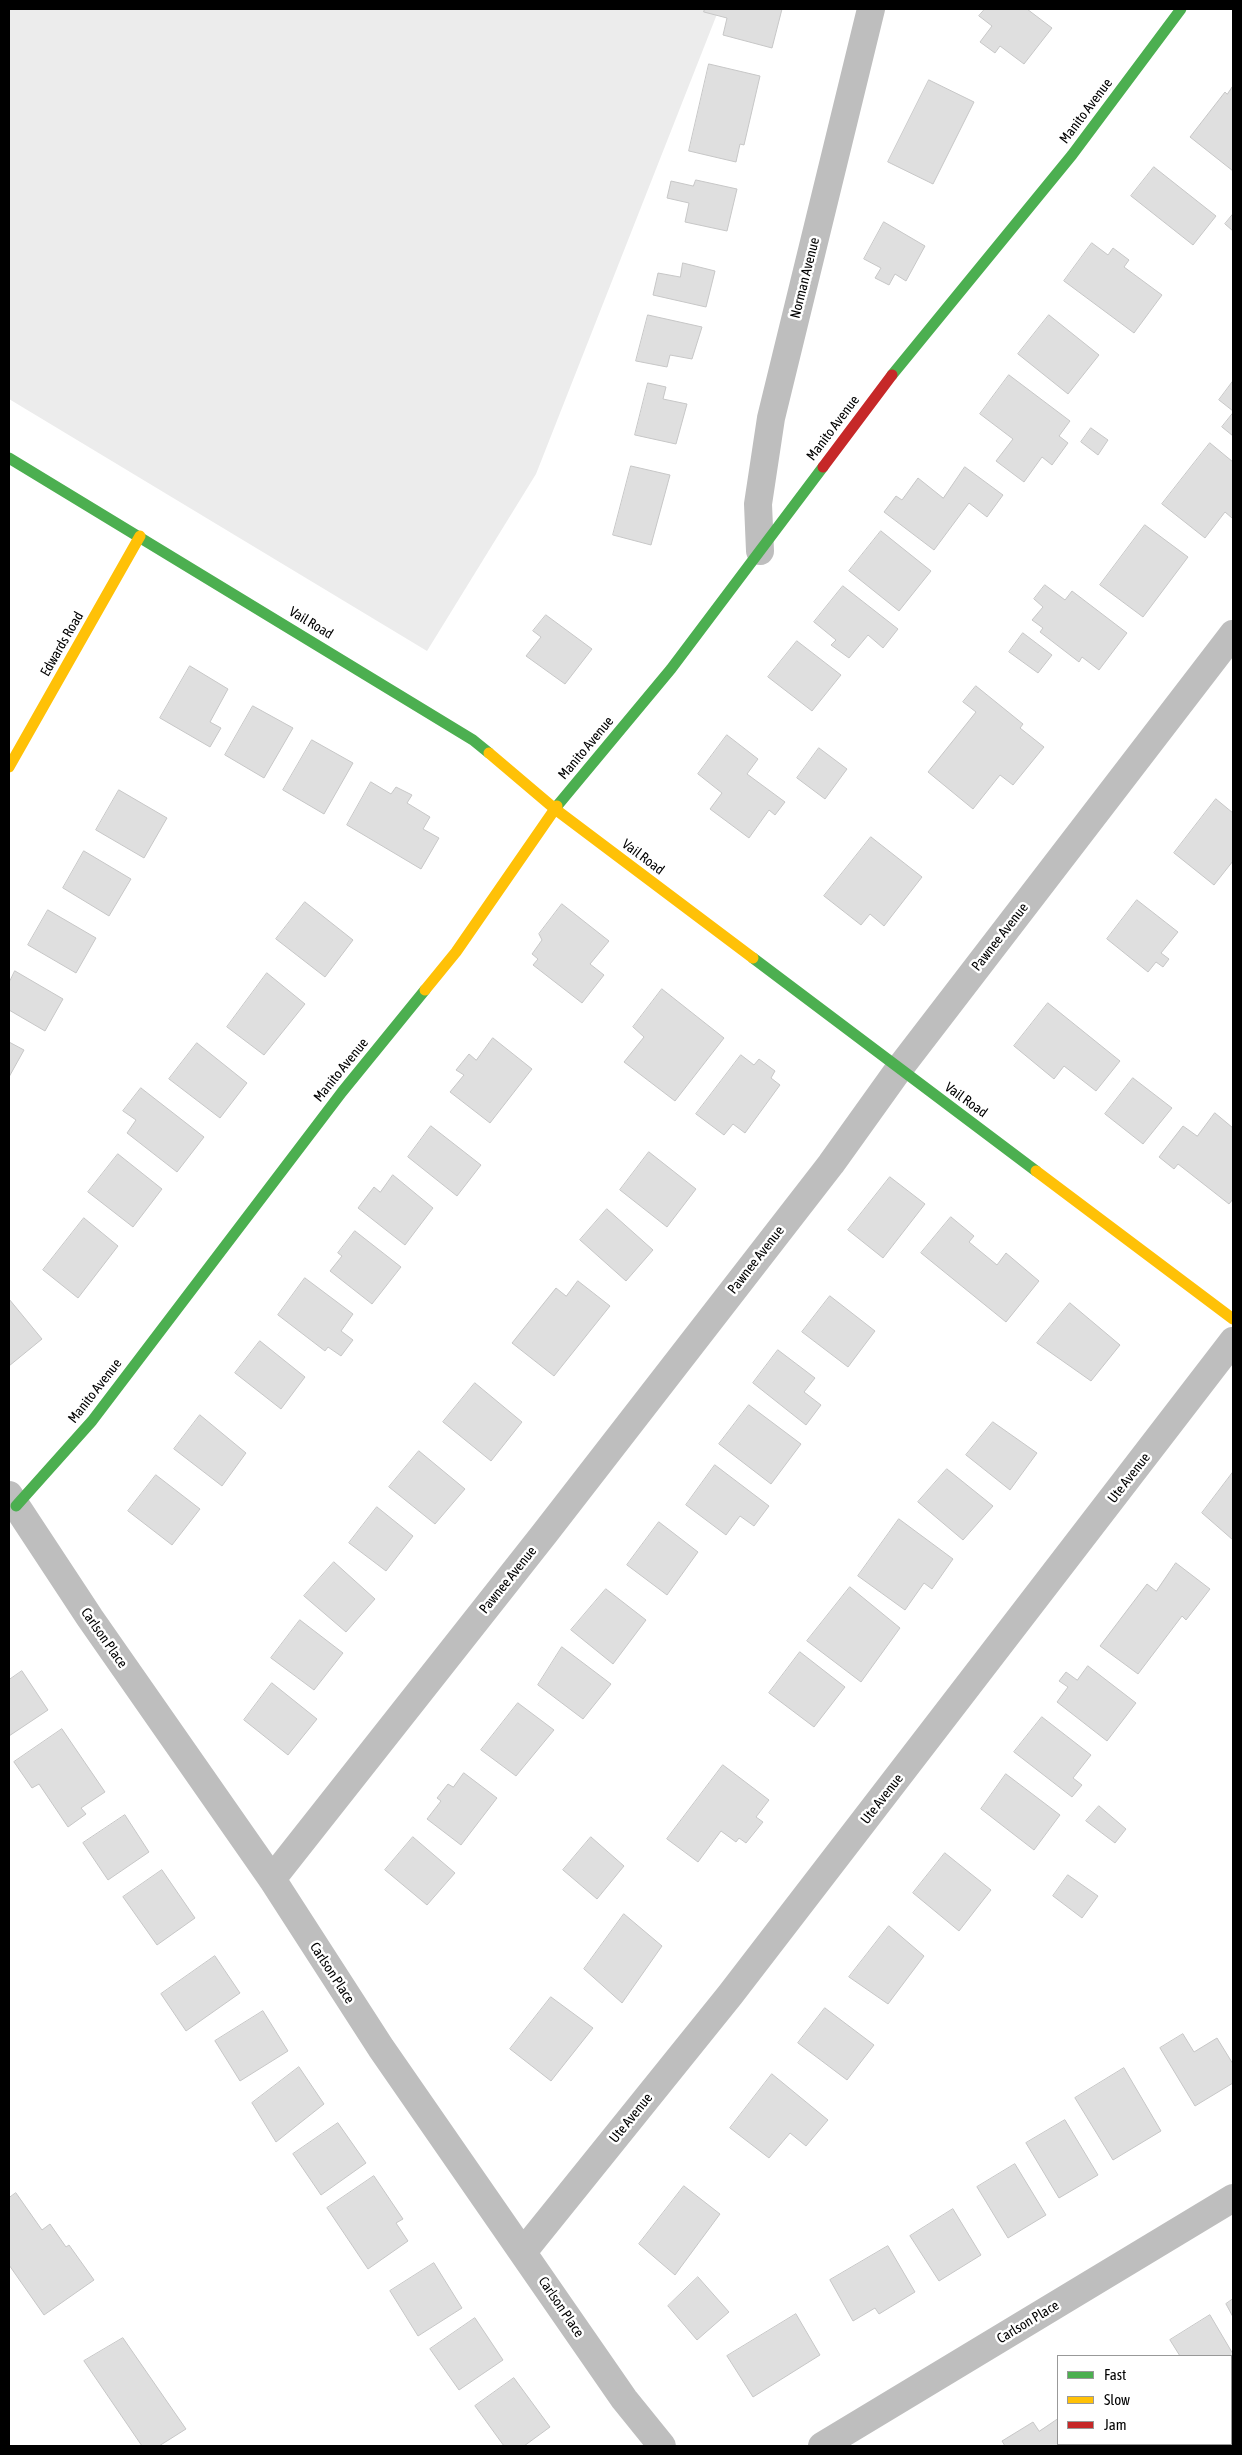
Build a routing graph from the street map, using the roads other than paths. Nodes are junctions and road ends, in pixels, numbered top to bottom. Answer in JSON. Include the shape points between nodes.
{"nodes":[{"id":1,"x":871,"y":9,"type":"edge"},
{"id":2,"x":1181,"y":9,"type":"edge"},
{"id":3,"x":9,"y":458,"type":"edge"},
{"id":4,"x":140,"y":536,"type":"junction"},
{"id":5,"x":760,"y":550,"type":"junction"},
{"id":6,"x":1233,"y":634,"type":"edge"},
{"id":7,"x":9,"y":767,"type":"edge"},
{"id":8,"x":555,"y":808,"type":"junction"},
{"id":9,"x":899,"y":1069,"type":"junction"},
{"id":10,"x":1233,"y":1319,"type":"edge"},
{"id":11,"x":1233,"y":1341,"type":"edge"},
{"id":12,"x":12,"y":1501,"type":"edge"},
{"id":13,"x":272,"y":1879,"type":"junction"},
{"id":14,"x":1233,"y":2198,"type":"edge"},
{"id":15,"x":523,"y":2252,"type":"junction"},
{"id":16,"x":662,"y":2446,"type":"edge"},
{"id":17,"x":822,"y":2446,"type":"edge"}],
"edges":[{"from":1,"to":5,"type":"street","name":"Norman Avenue","via":[[771,418],[758,504]]},
{"from":2,"to":5,"type":"street","name":"Manito Avenue","via":[[1072,155],[908,354]]},
{"from":3,"to":4,"type":"street","name":"Vail Road"},
{"from":4,"to":7,"type":"street","name":"Edwards Road"},
{"from":4,"to":8,"type":"street","name":"Vail Road","via":[[473,740]]},
{"from":5,"to":8,"type":"street","name":"Manito Avenue","via":[[672,670]]},
{"from":6,"to":9,"type":"street","name":"Pawnee Avenue"},
{"from":8,"to":9,"type":"street","name":"Vail Road"},
{"from":8,"to":12,"type":"street","name":"Manito Avenue","via":[[456,952],[342,1092],[92,1422]]},
{"from":9,"to":10,"type":"street","name":"Vail Road"},
{"from":9,"to":13,"type":"street","name":"Pawnee Avenue","via":[[824,1172],[551,1525]]},
{"from":11,"to":15,"type":"street","name":"Ute Avenue","via":[[730,1995]]},
{"from":12,"to":13,"type":"street","name":"Carlson Place"},
{"from":13,"to":15,"type":"street","name":"Carlson Place","via":[[381,2048]]},
{"from":14,"to":17,"type":"street","name":"Carlson Place"},
{"from":15,"to":16,"type":"street","name":"Carlson Place","via":[[624,2399]]}]}
